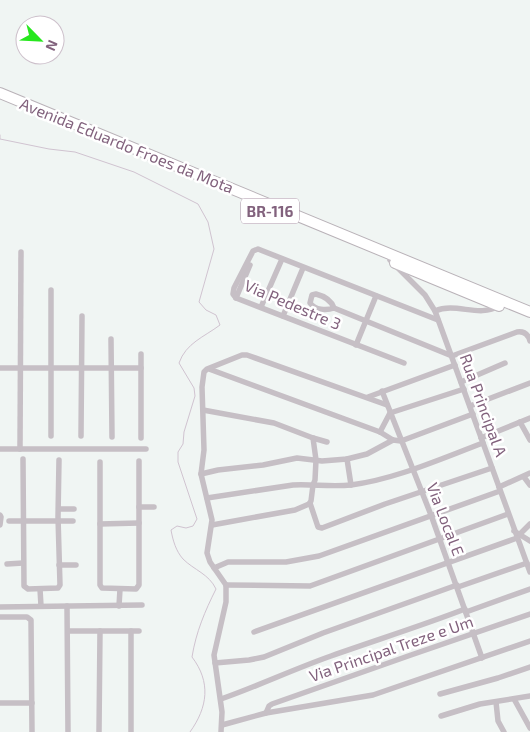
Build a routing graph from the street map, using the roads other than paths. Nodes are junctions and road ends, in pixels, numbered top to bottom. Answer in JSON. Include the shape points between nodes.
{"nodes":[{"id":1,"x":0,"y":93,"type":"edge"},
{"id":2,"x":5,"y":102,"type":"edge"},
{"id":3,"x":22,"y":252,"type":"dead end"},
{"id":4,"x":282,"y":258,"type":"junction"},
{"id":5,"x":390,"y":260,"type":"junction"},
{"id":6,"x":303,"y":268,"type":"junction"},
{"id":7,"x":52,"y":290,"type":"dead end"},
{"id":8,"x":376,"y":296,"type":"junction"},
{"id":9,"x":499,"y":306,"type":"junction"},
{"id":10,"x":261,"y":307,"type":"junction"},
{"id":11,"x":334,"y":308,"type":"junction"},
{"id":12,"x":435,"y":311,"type":"junction"},
{"id":13,"x":530,"y":312,"type":"edge"},
{"id":14,"x":82,"y":316,"type":"dead end"},
{"id":15,"x":284,"y":316,"type":"junction"},
{"id":16,"x":530,"y":319,"type":"edge"},
{"id":17,"x":438,"y":320,"type":"junction"},
{"id":18,"x":366,"y":321,"type":"junction"},
{"id":19,"x":111,"y":338,"type":"dead end"},
{"id":20,"x":530,"y":340,"type":"edge"},
{"id":21,"x":356,"y":345,"type":"junction"},
{"id":22,"x":141,"y":354,"type":"dead end"},
{"id":23,"x":452,"y":356,"type":"junction"},
{"id":24,"x":404,"y":363,"type":"dead end"},
{"id":25,"x":505,"y":364,"type":"dead end"},
{"id":26,"x":455,"y":365,"type":"junction"},
{"id":27,"x":81,"y":367,"type":"junction"},
{"id":28,"x":112,"y":367,"type":"junction"},
{"id":29,"x":0,"y":368,"type":"edge"},
{"id":30,"x":21,"y":368,"type":"junction"},
{"id":31,"x":50,"y":368,"type":"junction"},
{"id":32,"x":141,"y":368,"type":"junction"},
{"id":33,"x":209,"y":369,"type":"junction"},
{"id":34,"x":461,"y":382,"type":"junction"},
{"id":35,"x":530,"y":383,"type":"edge"},
{"id":36,"x":464,"y":389,"type":"junction"},
{"id":37,"x":382,"y":391,"type":"junction"},
{"id":38,"x":368,"y":397,"type":"junction"},
{"id":39,"x":387,"y":405,"type":"junction"},
{"id":40,"x":470,"y":406,"type":"junction"},
{"id":41,"x":203,"y":410,"type":"junction"},
{"id":42,"x":390,"y":414,"type":"junction"},
{"id":43,"x":473,"y":414,"type":"junction"},
{"id":44,"x":530,"y":418,"type":"edge"},
{"id":45,"x":520,"y":422,"type":"junction"},
{"id":46,"x":380,"y":432,"type":"junction"},
{"id":47,"x":52,"y":436,"type":"dead end"},
{"id":48,"x":81,"y":436,"type":"dead end"},
{"id":49,"x":112,"y":437,"type":"dead end"},
{"id":50,"x":141,"y":438,"type":"dead end"},
{"id":51,"x":313,"y":438,"type":"junction"},
{"id":52,"x":393,"y":440,"type":"junction"},
{"id":53,"x":530,"y":440,"type":"edge"},
{"id":54,"x":401,"y":441,"type":"junction"},
{"id":55,"x":482,"y":441,"type":"junction"},
{"id":56,"x":327,"y":442,"type":"dead end"},
{"id":57,"x":0,"y":449,"type":"edge"},
{"id":58,"x":20,"y":449,"type":"junction"},
{"id":59,"x":146,"y":449,"type":"dead end"},
{"id":60,"x":23,"y":459,"type":"dead end"},
{"id":61,"x":59,"y":460,"type":"dead end"},
{"id":62,"x":316,"y":460,"type":"junction"},
{"id":63,"x":347,"y":460,"type":"junction"},
{"id":64,"x":139,"y":461,"type":"dead end"},
{"id":65,"x":100,"y":462,"type":"dead end"},
{"id":66,"x":492,"y":468,"type":"junction"},
{"id":67,"x":413,"y":469,"type":"junction"},
{"id":68,"x":530,"y":473,"type":"edge"},
{"id":69,"x":201,"y":474,"type":"junction"},
{"id":70,"x":524,"y":477,"type":"junction"},
{"id":71,"x":312,"y":485,"type":"junction"},
{"id":72,"x":351,"y":485,"type":"junction"},
{"id":73,"x":530,"y":485,"type":"edge"},
{"id":74,"x":499,"y":489,"type":"junction"},
{"id":75,"x":422,"y":492,"type":"junction"},
{"id":76,"x":207,"y":498,"type":"junction"},
{"id":77,"x":310,"y":503,"type":"junction"},
{"id":78,"x":139,"y":507,"type":"junction"},
{"id":79,"x":154,"y":507,"type":"dead end"},
{"id":80,"x":58,"y":509,"type":"junction"},
{"id":81,"x":74,"y":509,"type":"dead end"},
{"id":82,"x":508,"y":514,"type":"junction"},
{"id":83,"x":0,"y":515,"type":"edge"},
{"id":84,"x":431,"y":515,"type":"junction"},
{"id":85,"x":9,"y":521,"type":"dead end"},
{"id":86,"x":24,"y":521,"type":"junction"},
{"id":87,"x":58,"y":521,"type":"junction"},
{"id":88,"x":74,"y":521,"type":"dead end"},
{"id":89,"x":140,"y":523,"type":"junction"},
{"id":90,"x":100,"y":524,"type":"junction"},
{"id":91,"x":530,"y":524,"type":"edge"},
{"id":92,"x":0,"y":525,"type":"edge"},
{"id":93,"x":212,"y":525,"type":"junction"},
{"id":94,"x":517,"y":535,"type":"junction"},
{"id":95,"x":439,"y":539,"type":"junction"},
{"id":96,"x":530,"y":541,"type":"edge"},
{"id":97,"x":24,"y":563,"type":"junction"},
{"id":98,"x":527,"y":563,"type":"junction"},
{"id":99,"x":7,"y":564,"type":"dead end"},
{"id":100,"x":59,"y":564,"type":"junction"},
{"id":101,"x":448,"y":564,"type":"junction"},
{"id":102,"x":76,"y":565,"type":"dead end"},
{"id":103,"x":214,"y":568,"type":"junction"},
{"id":104,"x":530,"y":572,"type":"edge"},
{"id":105,"x":226,"y":585,"type":"junction"},
{"id":106,"x":457,"y":586,"type":"junction"},
{"id":107,"x":530,"y":588,"type":"edge"},
{"id":108,"x":40,"y":589,"type":"junction"},
{"id":109,"x":120,"y":589,"type":"junction"},
{"id":110,"x":142,"y":605,"type":"dead end"},
{"id":111,"x":41,"y":606,"type":"junction"},
{"id":112,"x":67,"y":606,"type":"junction"},
{"id":113,"x":119,"y":606,"type":"junction"},
{"id":114,"x":0,"y":607,"type":"edge"},
{"id":115,"x":466,"y":610,"type":"junction"},
{"id":116,"x":530,"y":614,"type":"edge"},
{"id":117,"x":0,"y":617,"type":"edge"},
{"id":118,"x":68,"y":631,"type":"junction"},
{"id":119,"x":100,"y":631,"type":"junction"},
{"id":120,"x":131,"y":631,"type":"junction"},
{"id":121,"x":139,"y":631,"type":"dead end"},
{"id":122,"x":254,"y":632,"type":"dead end"},
{"id":123,"x":474,"y":634,"type":"junction"},
{"id":124,"x":530,"y":641,"type":"edge"},
{"id":125,"x":482,"y":658,"type":"junction"},
{"id":126,"x":215,"y":663,"type":"junction"},
{"id":127,"x":530,"y":667,"type":"edge"},
{"id":128,"x":440,"y":694,"type":"dead end"},
{"id":129,"x":530,"y":696,"type":"edge"},
{"id":130,"x":221,"y":699,"type":"junction"},
{"id":131,"x":514,"y":699,"type":"junction"},
{"id":132,"x":496,"y":702,"type":"junction"},
{"id":133,"x":0,"y":703,"type":"edge"},
{"id":134,"x":32,"y":703,"type":"junction"},
{"id":135,"x":266,"y":713,"type":"junction"},
{"id":136,"x":441,"y":716,"type":"dead end"},
{"id":137,"x":530,"y":728,"type":"edge"},
{"id":138,"x":222,"y":729,"type":"edge"},
{"id":139,"x":32,"y":732,"type":"edge"},
{"id":140,"x":68,"y":732,"type":"edge"},
{"id":141,"x":99,"y":732,"type":"edge"},
{"id":142,"x":131,"y":732,"type":"edge"},
{"id":143,"x":504,"y":732,"type":"edge"}],
"edges":[{"from":1,"to":13,"type":"highway","name":"Avenida Eduardo Froes da Mota"},
{"from":2,"to":5,"type":"highway","name":"Avenida Eduardo Froes da Mota","number":"BR-116"},
{"from":3,"to":30,"type":"street"},
{"from":4,"to":6,"type":"street","name":"Via Pedestre 3"},
{"from":4,"to":10,"type":"street"},
{"from":4,"to":10,"type":"street","name":"Via Pedestre 3","via":[[256,249],[234,288],[236,298]]},
{"from":5,"to":9,"type":"highway","name":"Avenida Eduardo Froes da Mota","number":"BR-116"},
{"from":5,"to":12,"type":"street","name":"Rua Principal A","via":[[425,295]]},
{"from":6,"to":8,"type":"street","name":"Via Pedestre 3"},
{"from":6,"to":15,"type":"street"},
{"from":7,"to":31,"type":"street"},
{"from":8,"to":17,"type":"street","name":"Via Pedestre 3"},
{"from":8,"to":18,"type":"street"},
{"from":9,"to":12,"type":"street","via":[[490,311],[450,307]]},
{"from":9,"to":16,"type":"highway","name":"Avenida Eduardo Froes da Mota","number":"BR-116"},
{"from":10,"to":15,"type":"street","name":"Via Pedestre 3"},
{"from":11,"to":11,"type":"street","via":[[329,301],[313,294],[310,305],[327,310]]},
{"from":11,"to":18,"type":"street"},
{"from":12,"to":17,"type":"street","name":"Rua Principal A"},
{"from":14,"to":27,"type":"street"},
{"from":15,"to":21,"type":"street","name":"Via Pedestre 3"},
{"from":17,"to":23,"type":"street","name":"Rua Principal A"},
{"from":18,"to":21,"type":"street"},
{"from":18,"to":23,"type":"street"},
{"from":19,"to":28,"type":"street"},
{"from":20,"to":23,"type":"street","via":[[527,334],[517,332]]},
{"from":21,"to":24,"type":"street","name":"Via Pedestre 3"},
{"from":22,"to":32,"type":"street"},
{"from":23,"to":26,"type":"street","name":"Rua Principal A"},
{"from":25,"to":34,"type":"street"},
{"from":26,"to":34,"type":"street","name":"Rua Principal A"},
{"from":26,"to":37,"type":"street"},
{"from":27,"to":28,"type":"street"},
{"from":27,"to":31,"type":"street"},
{"from":27,"to":48,"type":"street"},
{"from":28,"to":32,"type":"street"},
{"from":28,"to":49,"type":"street"},
{"from":29,"to":30,"type":"street"},
{"from":30,"to":31,"type":"street"},
{"from":30,"to":58,"type":"street"},
{"from":31,"to":47,"type":"street"},
{"from":32,"to":50,"type":"street"},
{"from":33,"to":38,"type":"street","via":[[242,355]]},
{"from":33,"to":41,"type":"street","via":[[204,371],[202,382]]},
{"from":33,"to":46,"type":"street"},
{"from":34,"to":36,"type":"street","name":"Rua Principal A"},
{"from":35,"to":40,"type":"street"},
{"from":36,"to":40,"type":"street","name":"Rua Principal A"},
{"from":36,"to":42,"type":"street"},
{"from":37,"to":38,"type":"street"},
{"from":37,"to":39,"type":"street","name":"Via Local E"},
{"from":38,"to":39,"type":"street"},
{"from":39,"to":42,"type":"street","name":"Via Local E"},
{"from":40,"to":43,"type":"street","name":"Rua Principal A"},
{"from":41,"to":51,"type":"street","via":[[274,423]]},
{"from":41,"to":69,"type":"street"},
{"from":42,"to":46,"type":"street"},
{"from":42,"to":54,"type":"street","name":"Via Local E"},
{"from":43,"to":54,"type":"street"},
{"from":43,"to":55,"type":"street","name":"Rua Principal A"},
{"from":44,"to":45,"type":"street"},
{"from":45,"to":53,"type":"street"},
{"from":45,"to":55,"type":"street"},
{"from":46,"to":52,"type":"street"},
{"from":51,"to":56,"type":"street"},
{"from":51,"to":62,"type":"street"},
{"from":52,"to":54,"type":"street"},
{"from":52,"to":63,"type":"street"},
{"from":54,"to":67,"type":"street","name":"Via Local E"},
{"from":55,"to":66,"type":"street","name":"Rua Principal A"},
{"from":55,"to":67,"type":"street"},
{"from":57,"to":58,"type":"street"},
{"from":58,"to":59,"type":"street"},
{"from":60,"to":86,"type":"street"},
{"from":61,"to":80,"type":"street"},
{"from":62,"to":63,"type":"street"},
{"from":62,"to":69,"type":"street","via":[[288,459]]},
{"from":62,"to":71,"type":"street"},
{"from":63,"to":72,"type":"street"},
{"from":64,"to":78,"type":"street"},
{"from":65,"to":90,"type":"street"},
{"from":66,"to":74,"type":"street","name":"Rua Principal A"},
{"from":66,"to":75,"type":"street"},
{"from":67,"to":72,"type":"street"},
{"from":67,"to":75,"type":"street","name":"Via Local E"},
{"from":68,"to":70,"type":"street"},
{"from":69,"to":76,"type":"street"},
{"from":70,"to":73,"type":"street"},
{"from":70,"to":74,"type":"street"},
{"from":71,"to":72,"type":"street"},
{"from":71,"to":76,"type":"street"},
{"from":71,"to":77,"type":"street"},
{"from":74,"to":82,"type":"street","name":"Rua Principal A"},
{"from":74,"to":84,"type":"street"},
{"from":75,"to":77,"type":"street","via":[[322,528],[318,527]]},
{"from":75,"to":84,"type":"street","name":"Via Local E"},
{"from":76,"to":93,"type":"street"},
{"from":77,"to":93,"type":"street","via":[[295,510]]},
{"from":78,"to":79,"type":"street"},
{"from":78,"to":89,"type":"street"},
{"from":80,"to":81,"type":"street"},
{"from":80,"to":87,"type":"street"},
{"from":82,"to":94,"type":"street","name":"Rua Principal A"},
{"from":82,"to":95,"type":"street"},
{"from":83,"to":92,"type":"street"},
{"from":84,"to":95,"type":"street","name":"Via Local E"},
{"from":84,"to":103,"type":"street","via":[[319,556],[286,562],[228,562]]},
{"from":85,"to":86,"type":"street"},
{"from":86,"to":87,"type":"street"},
{"from":86,"to":97,"type":"street"},
{"from":87,"to":88,"type":"street"},
{"from":87,"to":100,"type":"street"},
{"from":89,"to":90,"type":"street"},
{"from":89,"to":109,"type":"street","via":[[139,587]]},
{"from":90,"to":109,"type":"street","via":[[100,586]]},
{"from":91,"to":94,"type":"street"},
{"from":93,"to":103,"type":"street","via":[[207,550]]},
{"from":94,"to":96,"type":"street"},
{"from":94,"to":98,"type":"street","name":"Rua Principal A"},
{"from":94,"to":101,"type":"street"},
{"from":95,"to":101,"type":"street","name":"Via Local E"},
{"from":95,"to":105,"type":"street","via":[[310,586]]},
{"from":97,"to":99,"type":"street"},
{"from":97,"to":108,"type":"street","via":[[24,587]]},
{"from":98,"to":104,"type":"street","name":"Rua Principal A"},
{"from":98,"to":106,"type":"street"},
{"from":100,"to":102,"type":"street"},
{"from":100,"to":108,"type":"street","via":[[59,587]]},
{"from":101,"to":106,"type":"street","name":"Via Local E"},
{"from":101,"to":122,"type":"street"},
{"from":103,"to":105,"type":"street"},
{"from":105,"to":126,"type":"street"},
{"from":106,"to":115,"type":"street","name":"Via Local E"},
{"from":106,"to":126,"type":"street","via":[[264,657]]},
{"from":107,"to":115,"type":"street"},
{"from":108,"to":111,"type":"street"},
{"from":109,"to":113,"type":"street"},
{"from":110,"to":113,"type":"street"},
{"from":111,"to":112,"type":"street"},
{"from":111,"to":114,"type":"street"},
{"from":112,"to":113,"type":"street"},
{"from":112,"to":118,"type":"street"},
{"from":115,"to":123,"type":"street","name":"Via Local E"},
{"from":115,"to":130,"type":"street","via":[[330,656]]},
{"from":116,"to":123,"type":"street","name":"Via Principal Treze e Um"},
{"from":117,"to":134,"type":"street","via":[[27,617],[30,620]]},
{"from":118,"to":119,"type":"street"},
{"from":118,"to":140,"type":"street"},
{"from":119,"to":120,"type":"street"},
{"from":119,"to":141,"type":"street"},
{"from":120,"to":121,"type":"street"},
{"from":120,"to":142,"type":"street"},
{"from":123,"to":125,"type":"street","name":"Via Local E"},
{"from":123,"to":135,"type":"street","name":"Via Principal Treze e Um","via":[[272,704]]},
{"from":124,"to":125,"type":"street"},
{"from":125,"to":135,"type":"street","via":[[368,696]]},
{"from":126,"to":130,"type":"street"},
{"from":127,"to":128,"type":"street"},
{"from":129,"to":131,"type":"street"},
{"from":130,"to":138,"type":"street"},
{"from":131,"to":132,"type":"street"},
{"from":131,"to":137,"type":"street"},
{"from":132,"to":136,"type":"street"},
{"from":132,"to":143,"type":"street","via":[[498,721]]},
{"from":133,"to":134,"type":"street"},
{"from":134,"to":139,"type":"street"},
{"from":135,"to":138,"type":"street"}]}
